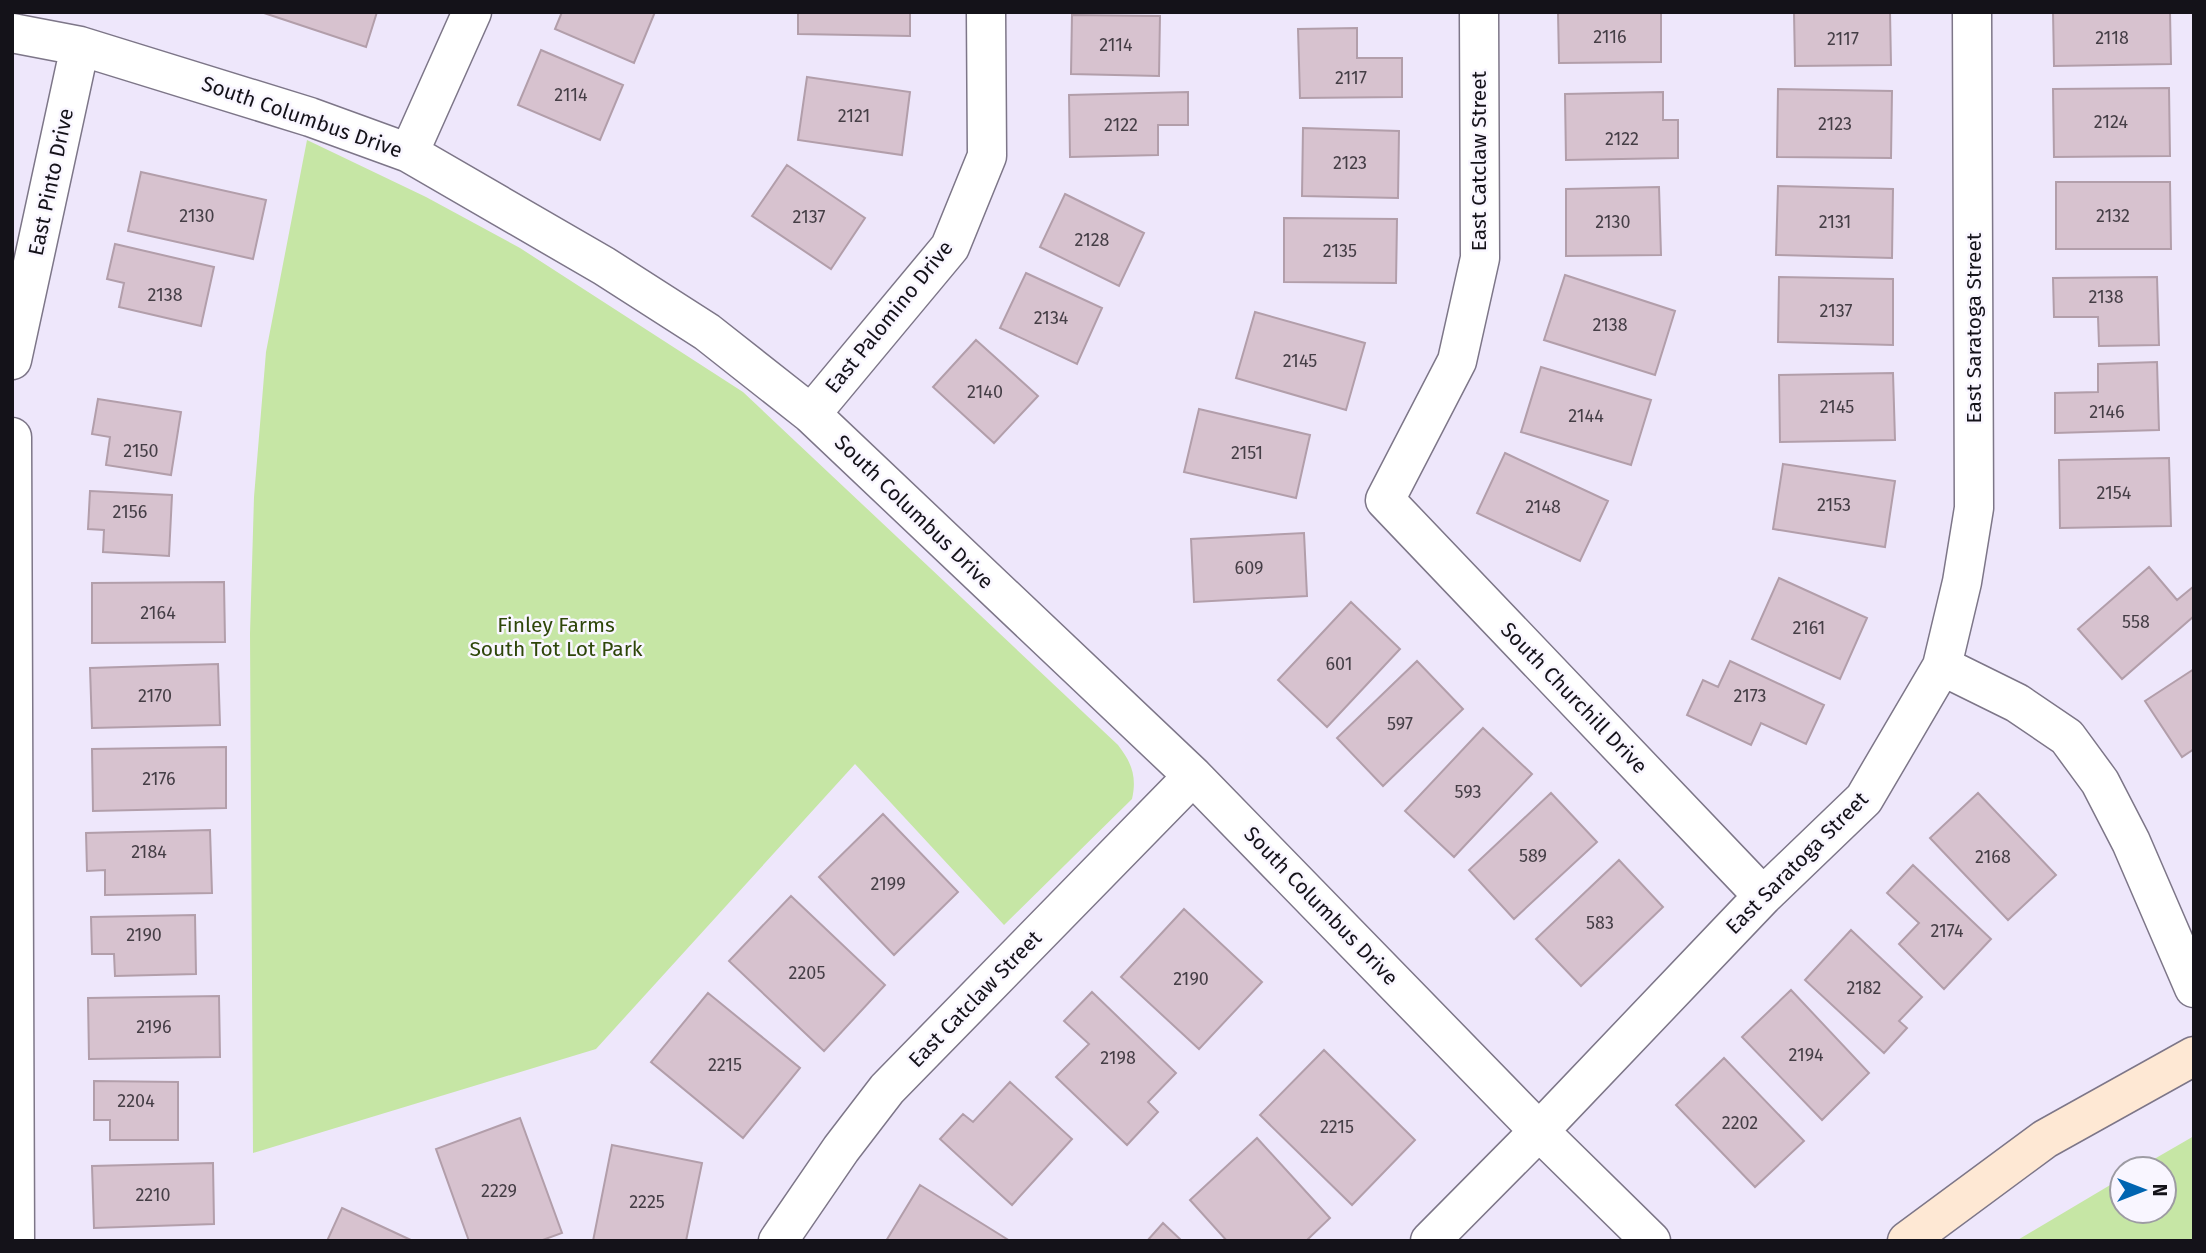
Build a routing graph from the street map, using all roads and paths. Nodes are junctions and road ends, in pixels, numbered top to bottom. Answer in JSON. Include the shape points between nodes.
{"nodes":[{"id":1,"x":472,"y":12,"type":"edge"},
{"id":2,"x":986,"y":12,"type":"edge"},
{"id":3,"x":1479,"y":12,"type":"edge"},
{"id":4,"x":1972,"y":12,"type":"edge"},
{"id":5,"x":12,"y":33,"type":"edge"},
{"id":6,"x":80,"y":46,"type":"junction"},
{"id":7,"x":409,"y":153,"type":"junction"},
{"id":8,"x":12,"y":360,"type":"edge"},
{"id":9,"x":811,"y":414,"type":"junction"},
{"id":10,"x":12,"y":437,"type":"edge"},
{"id":11,"x":1385,"y":500,"type":"joint"},
{"id":12,"x":1942,"y":666,"type":"junction"},
{"id":13,"x":1194,"y":776,"type":"junction"},
{"id":14,"x":1763,"y":896,"type":"junction"},
{"id":15,"x":2194,"y":988,"type":"edge"},
{"id":16,"x":2194,"y":1056,"type":"edge"},
{"id":17,"x":1539,"y":1131,"type":"junction"},
{"id":18,"x":15,"y":1241,"type":"edge"},
{"id":19,"x":778,"y":1241,"type":"edge"},
{"id":20,"x":1430,"y":1241,"type":"edge"},
{"id":21,"x":1651,"y":1241,"type":"edge"},
{"id":22,"x":1908,"y":1241,"type":"edge"}],
"edges":[{"from":1,"to":7,"type":"street"},
{"from":2,"to":9,"type":"street","name":"East Palomino Drive","via":[[987,156],[950,247]]},
{"from":3,"to":11,"type":"street","name":"East Catclaw Street","via":[[1480,258],[1457,361]]},
{"from":4,"to":12,"type":"street","name":"East Saratoga Street","via":[[1974,508]]},
{"from":5,"to":6,"type":"street","name":"South Columbus Drive"},
{"from":6,"to":7,"type":"street","name":"South Columbus Drive","via":[[310,117]]},
{"from":6,"to":8,"type":"street","name":"East Pinto Drive"},
{"from":7,"to":9,"type":"street","name":"South Columbus Drive","via":[[582,253],[706,332]]},
{"from":9,"to":13,"type":"street","name":"South Columbus Drive"},
{"from":10,"to":18,"type":"street"},
{"from":11,"to":14,"type":"street","name":"South Churchill Drive"},
{"from":12,"to":14,"type":"street","name":"East Saratoga Street","via":[[1864,799]]},
{"from":12,"to":15,"type":"street","via":[[2017,703],[2067,737],[2100,782],[2125,830]]},
{"from":13,"to":17,"type":"street","name":"South Columbus Drive"},
{"from":13,"to":19,"type":"street","name":"East Catclaw Street","via":[[887,1089]]},
{"from":14,"to":17,"type":"street","name":"East Saratoga Street"},
{"from":16,"to":22,"type":"street","via":[[2045,1139]]},
{"from":17,"to":20,"type":"street","name":"East Saratoga Street"},
{"from":17,"to":21,"type":"street","name":"South Columbus Drive"}]}
